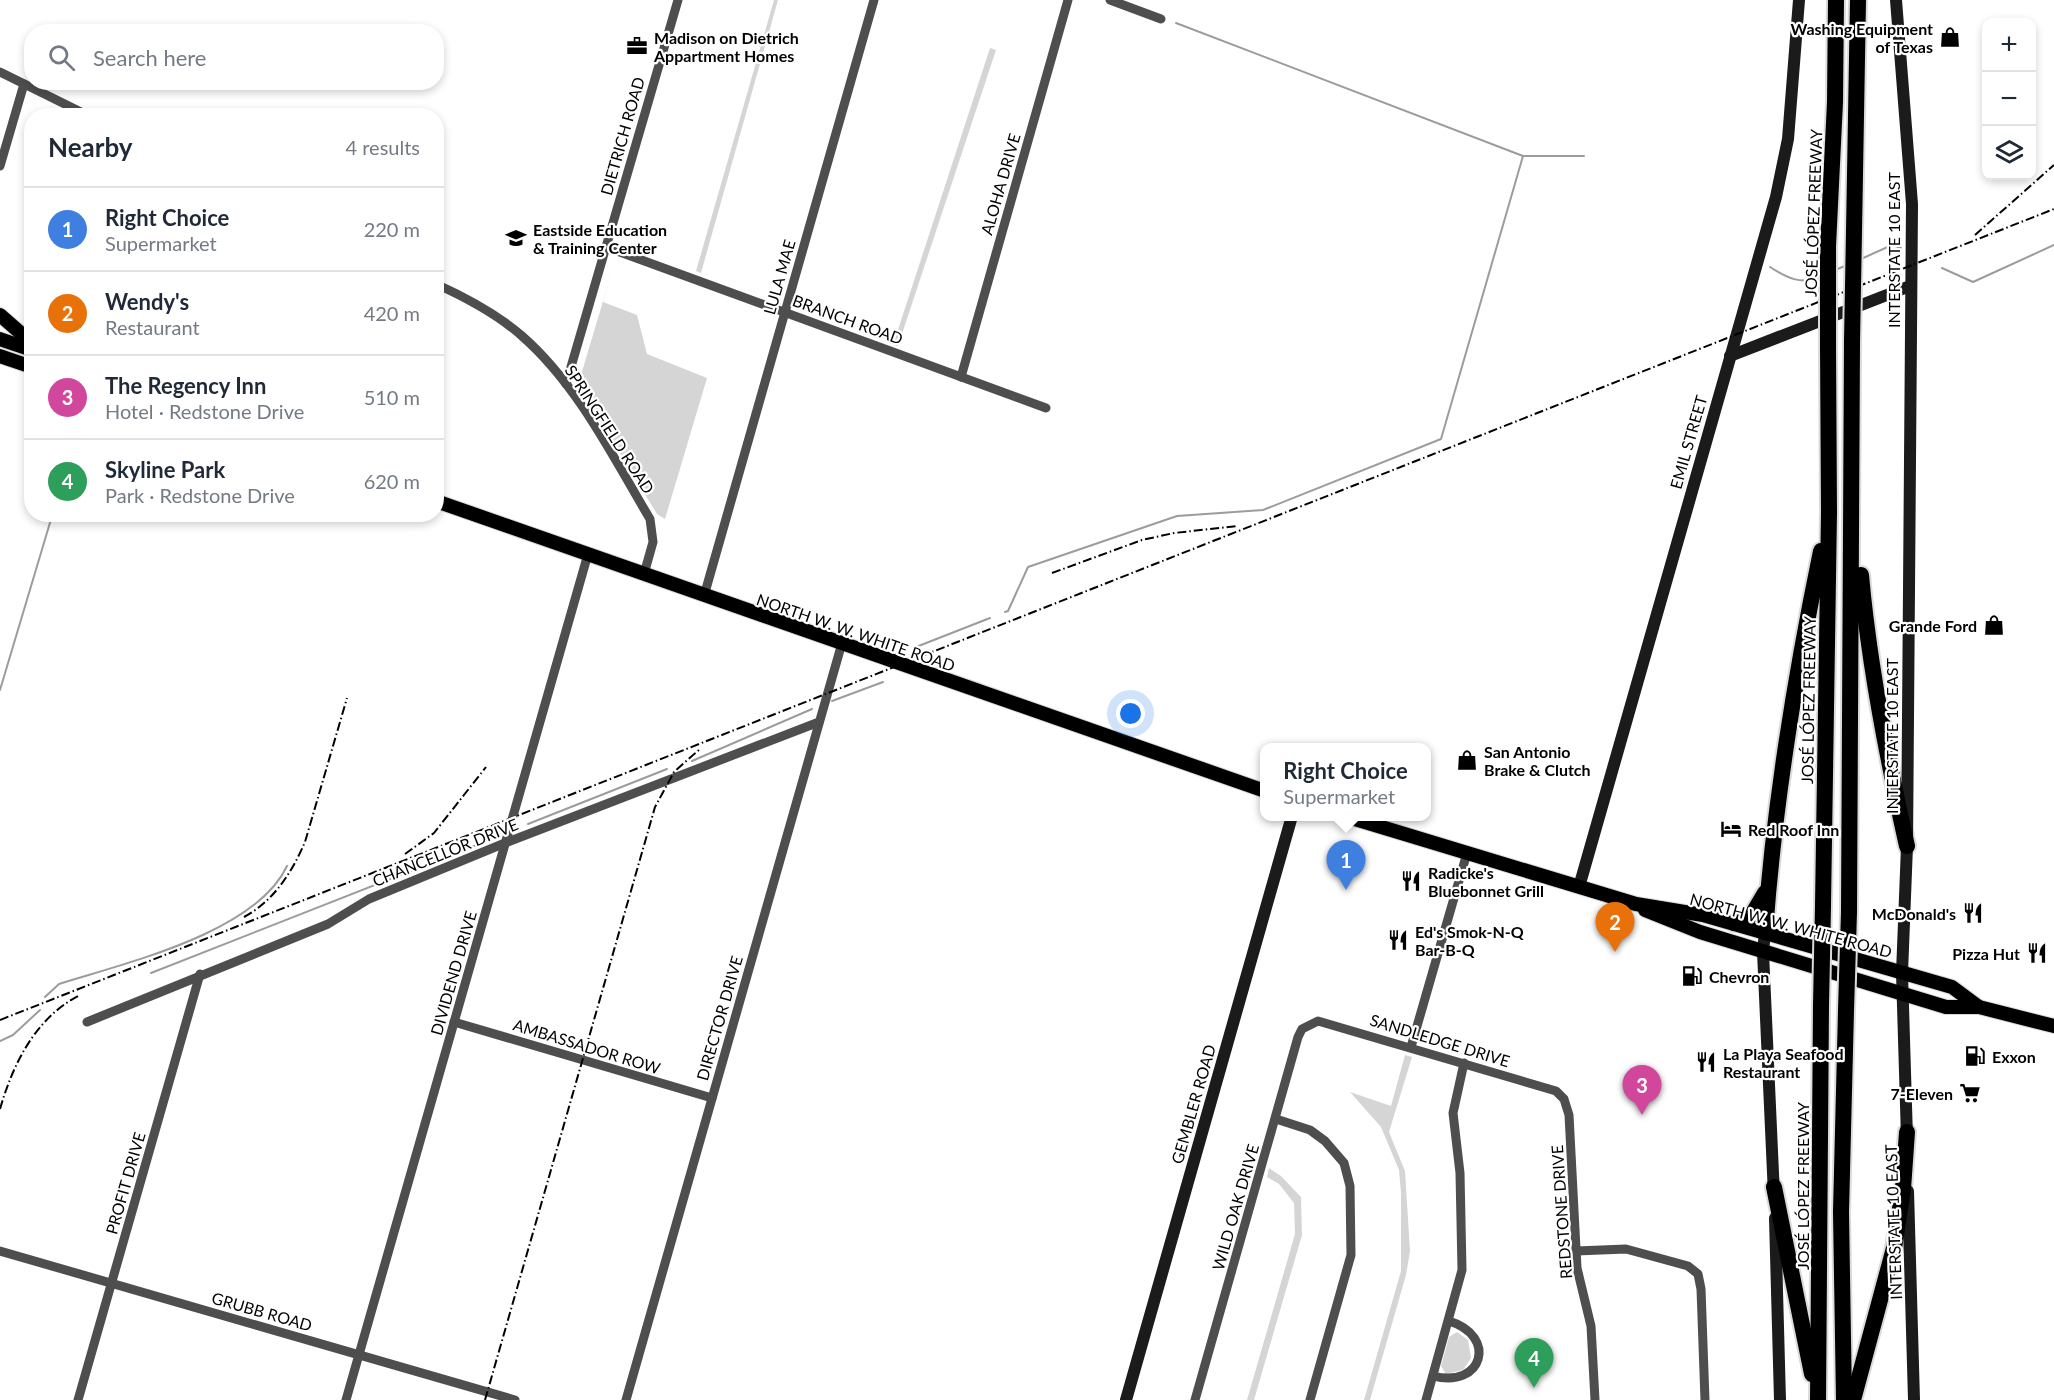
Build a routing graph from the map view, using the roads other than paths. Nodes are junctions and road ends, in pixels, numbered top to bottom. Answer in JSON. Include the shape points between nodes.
{"nodes":[{"id":1,"x":678,"y":0,"type":"edge"},
{"id":2,"x":874,"y":0,"type":"edge"},
{"id":3,"x":1068,"y":0,"type":"edge"},
{"id":4,"x":1110,"y":0,"type":"edge"},
{"id":5,"x":1799,"y":0,"type":"edge"},
{"id":6,"x":1836,"y":0,"type":"edge"},
{"id":7,"x":1858,"y":0,"type":"edge"},
{"id":8,"x":1896,"y":0,"type":"edge"},
{"id":9,"x":1161,"y":19,"type":"dead end"},
{"id":10,"x":0,"y":72,"type":"edge"},
{"id":11,"x":24,"y":84,"type":"joint"},
{"id":12,"x":36,"y":90,"type":"edge"},
{"id":13,"x":73,"y":108,"type":"edge"},
{"id":14,"x":0,"y":166,"type":"edge"},
{"id":15,"x":606,"y":247,"type":"junction"},
{"id":16,"x":1910,"y":286,"type":"junction"},
{"id":17,"x":444,"y":288,"type":"edge"},
{"id":18,"x":785,"y":311,"type":"junction"},
{"id":19,"x":0,"y":315,"type":"edge"},
{"id":20,"x":1739,"y":323,"type":"junction"},
{"id":21,"x":24,"y":336,"type":"edge"},
{"id":22,"x":0,"y":339,"type":"edge"},
{"id":23,"x":1760,"y":345,"type":"junction"},
{"id":24,"x":24,"y":347,"type":"edge"},
{"id":25,"x":0,"y":356,"type":"edge"},
{"id":26,"x":1730,"y":356,"type":"junction"},
{"id":27,"x":24,"y":364,"type":"edge"},
{"id":28,"x":961,"y":377,"type":"junction"},
{"id":29,"x":566,"y":384,"type":"junction"},
{"id":30,"x":1046,"y":408,"type":"dead end"},
{"id":31,"x":444,"y":504,"type":"edge"},
{"id":32,"x":1829,"y":512,"type":"junction"},
{"id":33,"x":1852,"y":518,"type":"junction"},
{"id":34,"x":588,"y":554,"type":"junction"},
{"id":35,"x":644,"y":574,"type":"junction"},
{"id":36,"x":704,"y":596,"type":"junction"},
{"id":37,"x":842,"y":643,"type":"junction"},
{"id":38,"x":819,"y":722,"type":"junction"},
{"id":39,"x":1260,"y":789,"type":"edge"},
{"id":40,"x":1291,"y":821,"type":"edge"},
{"id":41,"x":1362,"y":821,"type":"edge"},
{"id":42,"x":505,"y":843,"type":"junction"},
{"id":43,"x":1907,"y":846,"type":"junction"},
{"id":44,"x":1467,"y":853,"type":"junction"},
{"id":45,"x":1579,"y":887,"type":"junction"},
{"id":46,"x":1768,"y":887,"type":"junction"},
{"id":47,"x":1636,"y":904,"type":"junction"},
{"id":48,"x":1734,"y":923,"type":"junction"},
{"id":49,"x":1765,"y":932,"type":"junction"},
{"id":50,"x":1763,"y":952,"type":"junction"},
{"id":51,"x":1902,"y":973,"type":"junction"},
{"id":52,"x":200,"y":974,"type":"junction"},
{"id":53,"x":1903,"y":994,"type":"junction"},
{"id":54,"x":1980,"y":1007,"type":"junction"},
{"id":55,"x":87,"y":1022,"type":"dead end"},
{"id":56,"x":454,"y":1022,"type":"junction"},
{"id":57,"x":1308,"y":1025,"type":"joint"},
{"id":58,"x":2054,"y":1026,"type":"edge"},
{"id":59,"x":1411,"y":1047,"type":"junction"},
{"id":60,"x":1464,"y":1063,"type":"junction"},
{"id":61,"x":1561,"y":1095,"type":"joint"},
{"id":62,"x":712,"y":1098,"type":"junction"},
{"id":63,"x":1276,"y":1119,"type":"junction"},
{"id":64,"x":1907,"y":1132,"type":"junction"},
{"id":65,"x":1774,"y":1187,"type":"junction"},
{"id":66,"x":0,"y":1251,"type":"edge"},
{"id":67,"x":1576,"y":1251,"type":"junction"},
{"id":68,"x":111,"y":1283,"type":"junction"},
{"id":69,"x":1449,"y":1321,"type":"junction"},
{"id":70,"x":359,"y":1355,"type":"junction"},
{"id":71,"x":1433,"y":1376,"type":"junction"},
{"id":72,"x":78,"y":1400,"type":"edge"},
{"id":73,"x":346,"y":1400,"type":"edge"},
{"id":74,"x":515,"y":1400,"type":"edge"},
{"id":75,"x":626,"y":1400,"type":"edge"},
{"id":76,"x":1126,"y":1400,"type":"edge"},
{"id":77,"x":1195,"y":1400,"type":"edge"},
{"id":78,"x":1310,"y":1400,"type":"edge"},
{"id":79,"x":1426,"y":1400,"type":"edge"},
{"id":80,"x":1595,"y":1400,"type":"edge"},
{"id":81,"x":1705,"y":1400,"type":"edge"},
{"id":82,"x":1780,"y":1400,"type":"edge"},
{"id":83,"x":1818,"y":1400,"type":"edge"},
{"id":84,"x":1845,"y":1400,"type":"edge"},
{"id":85,"x":1853,"y":1400,"type":"edge"},
{"id":86,"x":1914,"y":1400,"type":"edge"}],
"edges":[{"from":1,"to":15,"type":"street","name":"DIETRICH ROAD"},
{"from":2,"to":18,"type":"street","name":"LULA MAE"},
{"from":3,"to":28,"type":"street","name":"ALOHA DRIVE"},
{"from":4,"to":9,"type":"street"},
{"from":5,"to":20,"type":"main road","name":"EMIL STREET","via":[[1785,158]]},
{"from":6,"to":32,"type":"highway","name":"JOSÉ LÓPEZ FREEWAY","bridge":true,"via":[[1828,246]]},
{"from":7,"to":33,"type":"highway","bridge":true},
{"from":8,"to":16,"type":"main road","name":"INTERSTATE 10 EAST","via":[[1911,184]]},
{"from":10,"to":11,"type":"street"},
{"from":11,"to":14,"type":"street"},
{"from":12,"to":13,"type":"street"},
{"from":15,"to":18,"type":"street","name":"BRANCH ROAD"},
{"from":15,"to":29,"type":"street","name":"DIETRICH ROAD"},
{"from":16,"to":23,"type":"main road"},
{"from":16,"to":43,"type":"main road","name":"INTERSTATE 10 EAST"},
{"from":17,"to":29,"type":"street","name":"SPRINGFIELD ROAD","via":[[490,312],[522,337]]},
{"from":18,"to":28,"type":"street","name":"BRANCH ROAD"},
{"from":18,"to":36,"type":"street","name":"LULA MAE"},
{"from":19,"to":21,"type":"main road"},
{"from":20,"to":23,"type":"main road","via":[[1744,337]]},
{"from":20,"to":26,"type":"main road","name":"EMIL STREET"},
{"from":22,"to":24,"type":"main road"},
{"from":23,"to":26,"type":"main road"},
{"from":25,"to":27,"type":"main road"},
{"from":26,"to":45,"type":"main road","name":"EMIL STREET"},
{"from":28,"to":30,"type":"street","name":"BRANCH ROAD"},
{"from":29,"to":35,"type":"street","name":"SPRINGFIELD ROAD","via":[[650,519],[653,542]]},
{"from":31,"to":34,"type":"main road","name":"NORTH W. W. WHITE ROAD"},
{"from":32,"to":46,"type":"highway","via":[[1788,727]]},
{"from":32,"to":83,"type":"highway","name":"JOSÉ LÓPEZ FREEWAY","bridge":true},
{"from":33,"to":43,"type":"highway","via":[[1892,779]]},
{"from":33,"to":84,"type":"highway","bridge":true,"via":[[1849,912],[1841,1212]]},
{"from":34,"to":35,"type":"main road","name":"NORTH W. W. WHITE ROAD"},
{"from":34,"to":42,"type":"street","name":"DIVIDEND DRIVE"},
{"from":35,"to":36,"type":"main road","name":"NORTH W. W. WHITE ROAD"},
{"from":36,"to":37,"type":"main road","name":"NORTH W. W. WHITE ROAD"},
{"from":37,"to":38,"type":"street","name":"DIRECTOR DRIVE"},
{"from":37,"to":39,"type":"main road","name":"NORTH W. W. WHITE ROAD"},
{"from":38,"to":42,"type":"street","name":"CHANCELLOR DRIVE"},
{"from":38,"to":62,"type":"street","name":"DIRECTOR DRIVE"},
{"from":40,"to":76,"type":"main road","name":"GEMBLER ROAD"},
{"from":41,"to":44,"type":"main road","name":"NORTH W. W. WHITE ROAD"},
{"from":42,"to":52,"type":"street","name":"CHANCELLOR DRIVE","via":[[369,899],[328,924]]},
{"from":42,"to":56,"type":"street","name":"DIVIDEND DRIVE"},
{"from":43,"to":51,"type":"main road","name":"INTERSTATE 10 EAST"},
{"from":44,"to":45,"type":"main road","name":"NORTH W. W. WHITE ROAD"},
{"from":44,"to":59,"type":"street"},
{"from":45,"to":47,"type":"main road","name":"NORTH W. W. WHITE ROAD"},
{"from":46,"to":48,"type":"highway","via":[[1752,915]]},
{"from":46,"to":49,"type":"highway"},
{"from":47,"to":48,"type":"main road","name":"NORTH W. W. WHITE ROAD"},
{"from":47,"to":50,"type":"main road","name":"NORTH W. W. WHITE ROAD","via":[[1671,922]]},
{"from":48,"to":49,"type":"main road","name":"NORTH W. W. WHITE ROAD"},
{"from":49,"to":50,"type":"main road"},
{"from":49,"to":51,"type":"main road","name":"NORTH W. W. WHITE ROAD"},
{"from":50,"to":53,"type":"main road","name":"NORTH W. W. WHITE ROAD"},
{"from":50,"to":65,"type":"main road"},
{"from":51,"to":53,"type":"main road","name":"INTERSTATE 10 EAST"},
{"from":51,"to":54,"type":"main road","name":"NORTH W. W. WHITE ROAD","via":[[1952,987]]},
{"from":52,"to":55,"type":"street","name":"CHANCELLOR DRIVE"},
{"from":52,"to":68,"type":"street","name":"PROFIT DRIVE"},
{"from":53,"to":54,"type":"main road","name":"NORTH W. W. WHITE ROAD","via":[[1946,1007]]},
{"from":53,"to":64,"type":"main road","name":"INTERSTATE 10 EAST"},
{"from":54,"to":58,"type":"main road"},
{"from":56,"to":62,"type":"street","name":"AMBASSADOR ROW"},
{"from":56,"to":70,"type":"street","name":"DIVIDEND DRIVE"},
{"from":57,"to":59,"type":"street","name":"SANDLEDGE DRIVE","via":[[1318,1021]]},
{"from":57,"to":63,"type":"street","name":"WILD OAK DRIVE","via":[[1298,1037]]},
{"from":59,"to":60,"type":"street","name":"SANDLEDGE DRIVE"},
{"from":60,"to":61,"type":"street","name":"SANDLEDGE DRIVE"},
{"from":60,"to":69,"type":"street","via":[[1453,1113],[1464,1254]]},
{"from":61,"to":67,"type":"street","name":"REDSTONE DRIVE","via":[[1569,1115]]},
{"from":62,"to":75,"type":"street","name":"DIRECTOR DRIVE"},
{"from":63,"to":77,"type":"street","name":"WILD OAK DRIVE"},
{"from":63,"to":78,"type":"street","via":[[1310,1130],[1325,1141],[1344,1163],[1350,1186],[1351,1255]]},
{"from":64,"to":85,"type":"highway","via":[[1894,1248]]},
{"from":64,"to":86,"type":"main road","name":"INTERSTATE 10 EAST"},
{"from":65,"to":82,"type":"main road"},
{"from":65,"to":83,"type":"highway"},
{"from":66,"to":68,"type":"street","name":"GRUBB ROAD"},
{"from":67,"to":80,"type":"street","name":"REDSTONE DRIVE","via":[[1593,1342]]},
{"from":67,"to":81,"type":"street","via":[[1626,1249],[1688,1266],[1698,1274]]},
{"from":68,"to":70,"type":"street","name":"GRUBB ROAD"},
{"from":68,"to":72,"type":"street","name":"PROFIT DRIVE"},
{"from":69,"to":71,"type":"street"},
{"from":69,"to":71,"type":"street","via":[[1465,1326],[1474,1335],[1478,1359],[1472,1370],[1457,1379]]},
{"from":70,"to":73,"type":"street","name":"DIVIDEND DRIVE"},
{"from":70,"to":74,"type":"street","name":"GRUBB ROAD"},
{"from":71,"to":79,"type":"street"}]}
